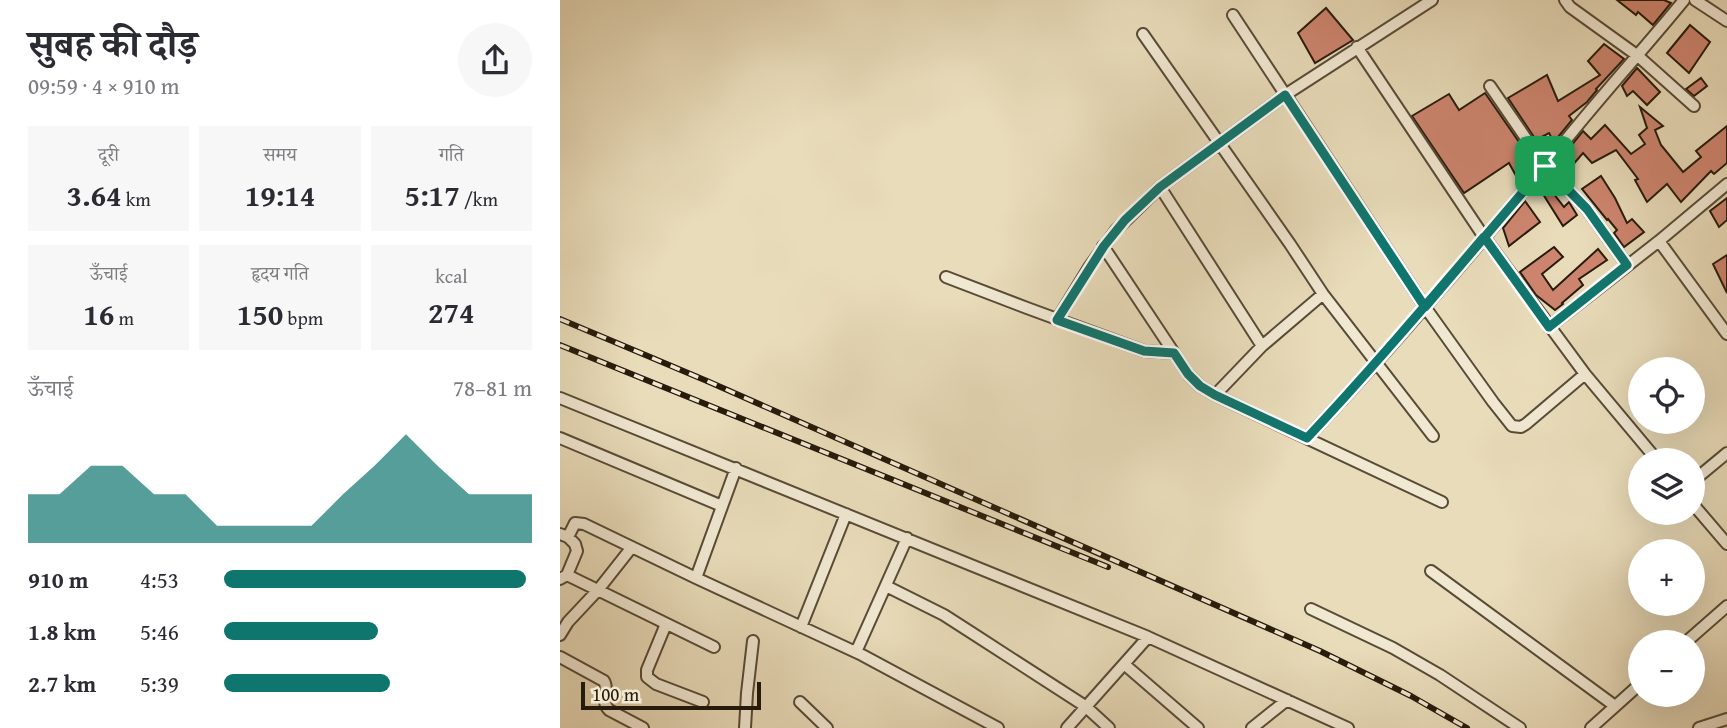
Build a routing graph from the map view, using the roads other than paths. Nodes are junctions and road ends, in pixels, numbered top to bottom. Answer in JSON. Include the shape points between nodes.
{"nodes":[{"id":1,"x":1432,"y":0,"type":"edge"},
{"id":2,"x":1565,"y":0,"type":"edge"},
{"id":3,"x":1684,"y":0,"type":"edge"},
{"id":4,"x":1695,"y":0,"type":"edge"},
{"id":5,"x":1233,"y":15,"type":"dead end"},
{"id":6,"x":1727,"y":21,"type":"edge"},
{"id":7,"x":1143,"y":34,"type":"dead end"},
{"id":8,"x":1357,"y":47,"type":"junction"},
{"id":9,"x":1637,"y":56,"type":"junction"},
{"id":10,"x":1490,"y":86,"type":"dead end"},
{"id":11,"x":1285,"y":95,"type":"junction"},
{"id":12,"x":1694,"y":106,"type":"dead end"},
{"id":13,"x":1219,"y":144,"type":"junction"},
{"id":14,"x":1545,"y":166,"type":"junction"},
{"id":15,"x":1727,"y":184,"type":"edge"},
{"id":16,"x":1160,"y":187,"type":"junction"},
{"id":17,"x":1484,"y":237,"type":"junction"},
{"id":18,"x":1660,"y":241,"type":"junction"},
{"id":19,"x":1104,"y":246,"type":"junction"},
{"id":20,"x":1627,"y":265,"type":"junction"},
{"id":21,"x":946,"y":277,"type":"dead end"},
{"id":22,"x":1322,"y":294,"type":"junction"},
{"id":23,"x":1425,"y":307,"type":"junction"},
{"id":24,"x":1057,"y":320,"type":"junction"},
{"id":25,"x":1549,"y":327,"type":"junction"},
{"id":26,"x":1727,"y":334,"type":"edge"},
{"id":27,"x":1262,"y":346,"type":"junction"},
{"id":28,"x":1174,"y":353,"type":"junction"},
{"id":29,"x":1377,"y":363,"type":"junction"},
{"id":30,"x":1585,"y":374,"type":"junction"},
{"id":31,"x":1215,"y":395,"type":"junction"},
{"id":32,"x":560,"y":398,"type":"edge"},
{"id":33,"x":1433,"y":436,"type":"dead end"},
{"id":34,"x":560,"y":438,"type":"edge"},
{"id":35,"x":1307,"y":438,"type":"junction"},
{"id":36,"x":1647,"y":448,"type":"edge"},
{"id":37,"x":1727,"y":453,"type":"edge"},
{"id":38,"x":736,"y":468,"type":"junction"},
{"id":39,"x":1705,"y":471,"type":"edge"},
{"id":40,"x":1442,"y":502,"type":"dead end"},
{"id":41,"x":722,"y":506,"type":"junction"},
{"id":42,"x":846,"y":514,"type":"junction"},
{"id":43,"x":1705,"y":518,"type":"edge"},
{"id":44,"x":564,"y":536,"type":"edge"},
{"id":45,"x":907,"y":538,"type":"junction"},
{"id":46,"x":1727,"y":544,"type":"edge"},
{"id":47,"x":632,"y":547,"type":"junction"},
{"id":48,"x":1431,"y":571,"type":"dead end"},
{"id":49,"x":563,"y":577,"type":"edge"},
{"id":50,"x":696,"y":578,"type":"junction"},
{"id":51,"x":886,"y":586,"type":"junction"},
{"id":52,"x":598,"y":590,"type":"junction"},
{"id":53,"x":1727,"y":606,"type":"edge"},
{"id":54,"x":1311,"y":609,"type":"dead end"},
{"id":55,"x":666,"y":624,"type":"junction"},
{"id":56,"x":801,"y":626,"type":"junction"},
{"id":57,"x":1700,"y":630,"type":"edge"},
{"id":58,"x":560,"y":635,"type":"edge"},
{"id":59,"x":1148,"y":637,"type":"junction"},
{"id":60,"x":753,"y":641,"type":"dead end"},
{"id":61,"x":715,"y":647,"type":"dead end"},
{"id":62,"x":856,"y":652,"type":"junction"},
{"id":63,"x":560,"y":657,"type":"edge"},
{"id":64,"x":1124,"y":664,"type":"junction"},
{"id":65,"x":1628,"y":695,"type":"edge"},
{"id":66,"x":1287,"y":700,"type":"junction"},
{"id":67,"x":704,"y":702,"type":"dead end"},
{"id":68,"x":800,"y":702,"type":"dead end"},
{"id":69,"x":1085,"y":706,"type":"junction"},
{"id":70,"x":1615,"y":706,"type":"junction"},
{"id":71,"x":1727,"y":719,"type":"edge"},
{"id":72,"x":643,"y":728,"type":"edge"},
{"id":73,"x":745,"y":728,"type":"edge"},
{"id":74,"x":827,"y":728,"type":"edge"},
{"id":75,"x":998,"y":728,"type":"edge"},
{"id":76,"x":1067,"y":728,"type":"edge"},
{"id":77,"x":1109,"y":728,"type":"edge"},
{"id":78,"x":1198,"y":728,"type":"edge"},
{"id":79,"x":1252,"y":728,"type":"edge"},
{"id":80,"x":1348,"y":728,"type":"edge"},
{"id":81,"x":1520,"y":728,"type":"edge"},
{"id":82,"x":1591,"y":728,"type":"edge"},
{"id":83,"x":1699,"y":728,"type":"edge"}],
"edges":[{"from":1,"to":8,"type":"street"},
{"from":2,"to":9,"type":"street"},
{"from":3,"to":9,"type":"street"},
{"from":4,"to":6,"type":"street"},
{"from":5,"to":11,"type":"street"},
{"from":7,"to":13,"type":"street"},
{"from":8,"to":11,"type":"street"},
{"from":8,"to":17,"type":"street"},
{"from":9,"to":12,"type":"street"},
{"from":9,"to":14,"type":"street"},
{"from":10,"to":14,"type":"street"},
{"from":11,"to":13,"type":"street"},
{"from":11,"to":23,"type":"street"},
{"from":13,"to":16,"type":"street"},
{"from":13,"to":22,"type":"street"},
{"from":14,"to":17,"type":"street"},
{"from":14,"to":20,"type":"street","via":[[1587,209]]},
{"from":15,"to":18,"type":"street"},
{"from":16,"to":19,"type":"street"},
{"from":16,"to":27,"type":"street"},
{"from":17,"to":23,"type":"street"},
{"from":17,"to":25,"type":"street"},
{"from":18,"to":20,"type":"street"},
{"from":18,"to":26,"type":"street"},
{"from":19,"to":24,"type":"street"},
{"from":19,"to":28,"type":"street"},
{"from":20,"to":25,"type":"street"},
{"from":21,"to":24,"type":"street"},
{"from":22,"to":27,"type":"street"},
{"from":22,"to":29,"type":"street"},
{"from":23,"to":29,"type":"street"},
{"from":23,"to":30,"type":"street","via":[[1512,426],[1526,424]]},
{"from":24,"to":28,"type":"street","via":[[1144,351]]},
{"from":25,"to":30,"type":"street"},
{"from":27,"to":31,"type":"street"},
{"from":28,"to":31,"type":"street","via":[[1195,382]]},
{"from":29,"to":33,"type":"street"},
{"from":29,"to":35,"type":"street"},
{"from":30,"to":36,"type":"street"},
{"from":31,"to":35,"type":"street"},
{"from":32,"to":38,"type":"street"},
{"from":34,"to":41,"type":"street"},
{"from":35,"to":40,"type":"street"},
{"from":37,"to":39,"type":"street"},
{"from":38,"to":41,"type":"street"},
{"from":38,"to":42,"type":"street"},
{"from":41,"to":50,"type":"street"},
{"from":42,"to":45,"type":"street"},
{"from":42,"to":56,"type":"street"},
{"from":43,"to":46,"type":"street"},
{"from":44,"to":47,"type":"street","via":[[575,523],[582,523]]},
{"from":44,"to":49,"type":"street","via":[[577,551]]},
{"from":45,"to":51,"type":"street"},
{"from":45,"to":59,"type":"street"},
{"from":47,"to":50,"type":"street"},
{"from":47,"to":52,"type":"street"},
{"from":48,"to":70,"type":"street"},
{"from":49,"to":52,"type":"street"},
{"from":50,"to":56,"type":"street"},
{"from":51,"to":62,"type":"street"},
{"from":51,"to":69,"type":"street","via":[[944,615]]},
{"from":52,"to":55,"type":"street"},
{"from":52,"to":58,"type":"street"},
{"from":53,"to":57,"type":"street"},
{"from":54,"to":81,"type":"street","via":[[1393,648]]},
{"from":55,"to":61,"type":"street"},
{"from":55,"to":67,"type":"street","via":[[647,677]]},
{"from":56,"to":62,"type":"street"},
{"from":59,"to":64,"type":"street"},
{"from":59,"to":66,"type":"street"},
{"from":60,"to":73,"type":"street"},
{"from":62,"to":75,"type":"street"},
{"from":63,"to":72,"type":"street","via":[[604,681],[608,710]]},
{"from":64,"to":69,"type":"street"},
{"from":64,"to":78,"type":"street"},
{"from":65,"to":70,"type":"street"},
{"from":66,"to":79,"type":"street"},
{"from":66,"to":80,"type":"street"},
{"from":68,"to":74,"type":"street"},
{"from":69,"to":76,"type":"street"},
{"from":69,"to":77,"type":"street"},
{"from":70,"to":82,"type":"street"},
{"from":71,"to":83,"type":"street"}]}
